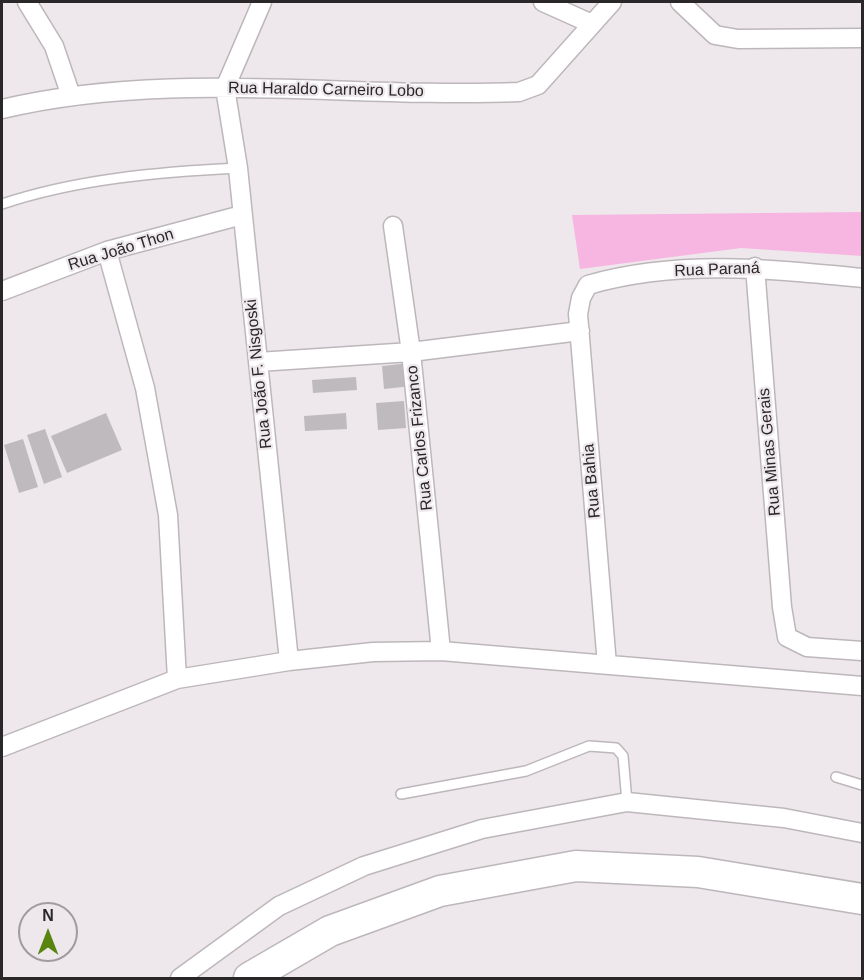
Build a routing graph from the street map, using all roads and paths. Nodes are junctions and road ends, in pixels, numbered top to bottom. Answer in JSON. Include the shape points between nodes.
{"nodes":[{"id":1,"x":27,"y":2,"type":"edge"},
{"id":2,"x":262,"y":2,"type":"edge"},
{"id":3,"x":543,"y":2,"type":"edge"},
{"id":4,"x":612,"y":2,"type":"edge"},
{"id":5,"x":680,"y":2,"type":"edge"},
{"id":6,"x":592,"y":24,"type":"junction"},
{"id":7,"x":862,"y":38,"type":"edge"},
{"id":8,"x":225,"y":88,"type":"junction"},
{"id":9,"x":72,"y":96,"type":"junction"},
{"id":10,"x":2,"y":109,"type":"edge"},
{"id":11,"x":238,"y":168,"type":"junction"},
{"id":12,"x":2,"y":204,"type":"edge"},
{"id":13,"x":242,"y":216,"type":"junction"},
{"id":14,"x":393,"y":226,"type":"dead end"},
{"id":15,"x":107,"y":251,"type":"junction"},
{"id":16,"x":755,"y":267,"type":"junction"},
{"id":17,"x":862,"y":278,"type":"edge"},
{"id":18,"x":2,"y":291,"type":"edge"},
{"id":19,"x":581,"y":298,"type":"joint"},
{"id":20,"x":580,"y":331,"type":"junction"},
{"id":21,"x":411,"y":352,"type":"junction"},
{"id":22,"x":258,"y":362,"type":"junction"},
{"id":23,"x":441,"y":651,"type":"junction"},
{"id":24,"x":862,"y":651,"type":"edge"},
{"id":25,"x":289,"y":661,"type":"junction"},
{"id":26,"x":607,"y":665,"type":"junction"},
{"id":27,"x":177,"y":679,"type":"junction"},
{"id":28,"x":862,"y":686,"type":"edge"},
{"id":29,"x":2,"y":747,"type":"edge"},
{"id":30,"x":836,"y":777,"type":"dead end"},
{"id":31,"x":862,"y":785,"type":"edge"},
{"id":32,"x":401,"y":794,"type":"dead end"},
{"id":33,"x":627,"y":802,"type":"junction"},
{"id":34,"x":862,"y":833,"type":"edge"},
{"id":35,"x":862,"y":898,"type":"edge"},
{"id":36,"x":180,"y":978,"type":"edge"},
{"id":37,"x":249,"y":978,"type":"edge"}],
"edges":[{"from":1,"to":9,"type":"street","via":[[54,46]]},
{"from":2,"to":8,"type":"street"},
{"from":3,"to":6,"type":"street"},
{"from":4,"to":6,"type":"street","name":"Rua Haraldo Carneiro Lobo"},
{"from":5,"to":7,"type":"street","via":[[715,35],[738,39]]},
{"from":6,"to":8,"type":"street","name":"Rua Haraldo Carneiro Lobo","via":[[538,85],[519,92]]},
{"from":8,"to":9,"type":"street","name":"Rua Haraldo Carneiro Lobo"},
{"from":8,"to":11,"type":"street","name":"Rua João F. Nisgoski"},
{"from":9,"to":10,"type":"street","name":"Rua Haraldo Carneiro Lobo"},
{"from":11,"to":12,"type":"lane","via":[[172,171],[54,189]]},
{"from":11,"to":13,"type":"street","name":"Rua João F. Nisgoski"},
{"from":13,"to":15,"type":"street","name":"Rua João Thon"},
{"from":13,"to":22,"type":"street","name":"Rua João F. Nisgoski"},
{"from":14,"to":21,"type":"street","name":"Rua Carlos Frizanco"},
{"from":15,"to":18,"type":"street","name":"Rua João Thon"},
{"from":15,"to":27,"type":"street","via":[[145,388],[168,515]]},
{"from":16,"to":17,"type":"street","name":"Rua Paraná"},
{"from":16,"to":19,"type":"street","name":"Rua Paraná","via":[[617,277],[588,285]]},
{"from":16,"to":24,"type":"street","name":"Rua Minas Gerais","via":[[787,637],[807,647]]},
{"from":19,"to":20,"type":"street","name":"Rua Bahia"},
{"from":20,"to":21,"type":"street"},
{"from":20,"to":26,"type":"street","name":"Rua Bahia"},
{"from":21,"to":22,"type":"street"},
{"from":21,"to":23,"type":"street","name":"Rua Carlos Frizanco"},
{"from":22,"to":25,"type":"street","name":"Rua João F. Nisgoski"},
{"from":23,"to":25,"type":"street","via":[[373,652]]},
{"from":23,"to":26,"type":"street"},
{"from":25,"to":27,"type":"street"},
{"from":26,"to":28,"type":"street"},
{"from":27,"to":29,"type":"street"},
{"from":30,"to":31,"type":"lane"},
{"from":32,"to":33,"type":"lane","via":[[526,771],[589,746],[616,748],[623,756]]},
{"from":33,"to":34,"type":"street","via":[[784,818]]},
{"from":33,"to":36,"type":"street","via":[[483,829],[364,866],[279,906]]},
{"from":35,"to":37,"type":"highway","via":[[698,872],[576,866],[440,891],[330,931]]}]}
